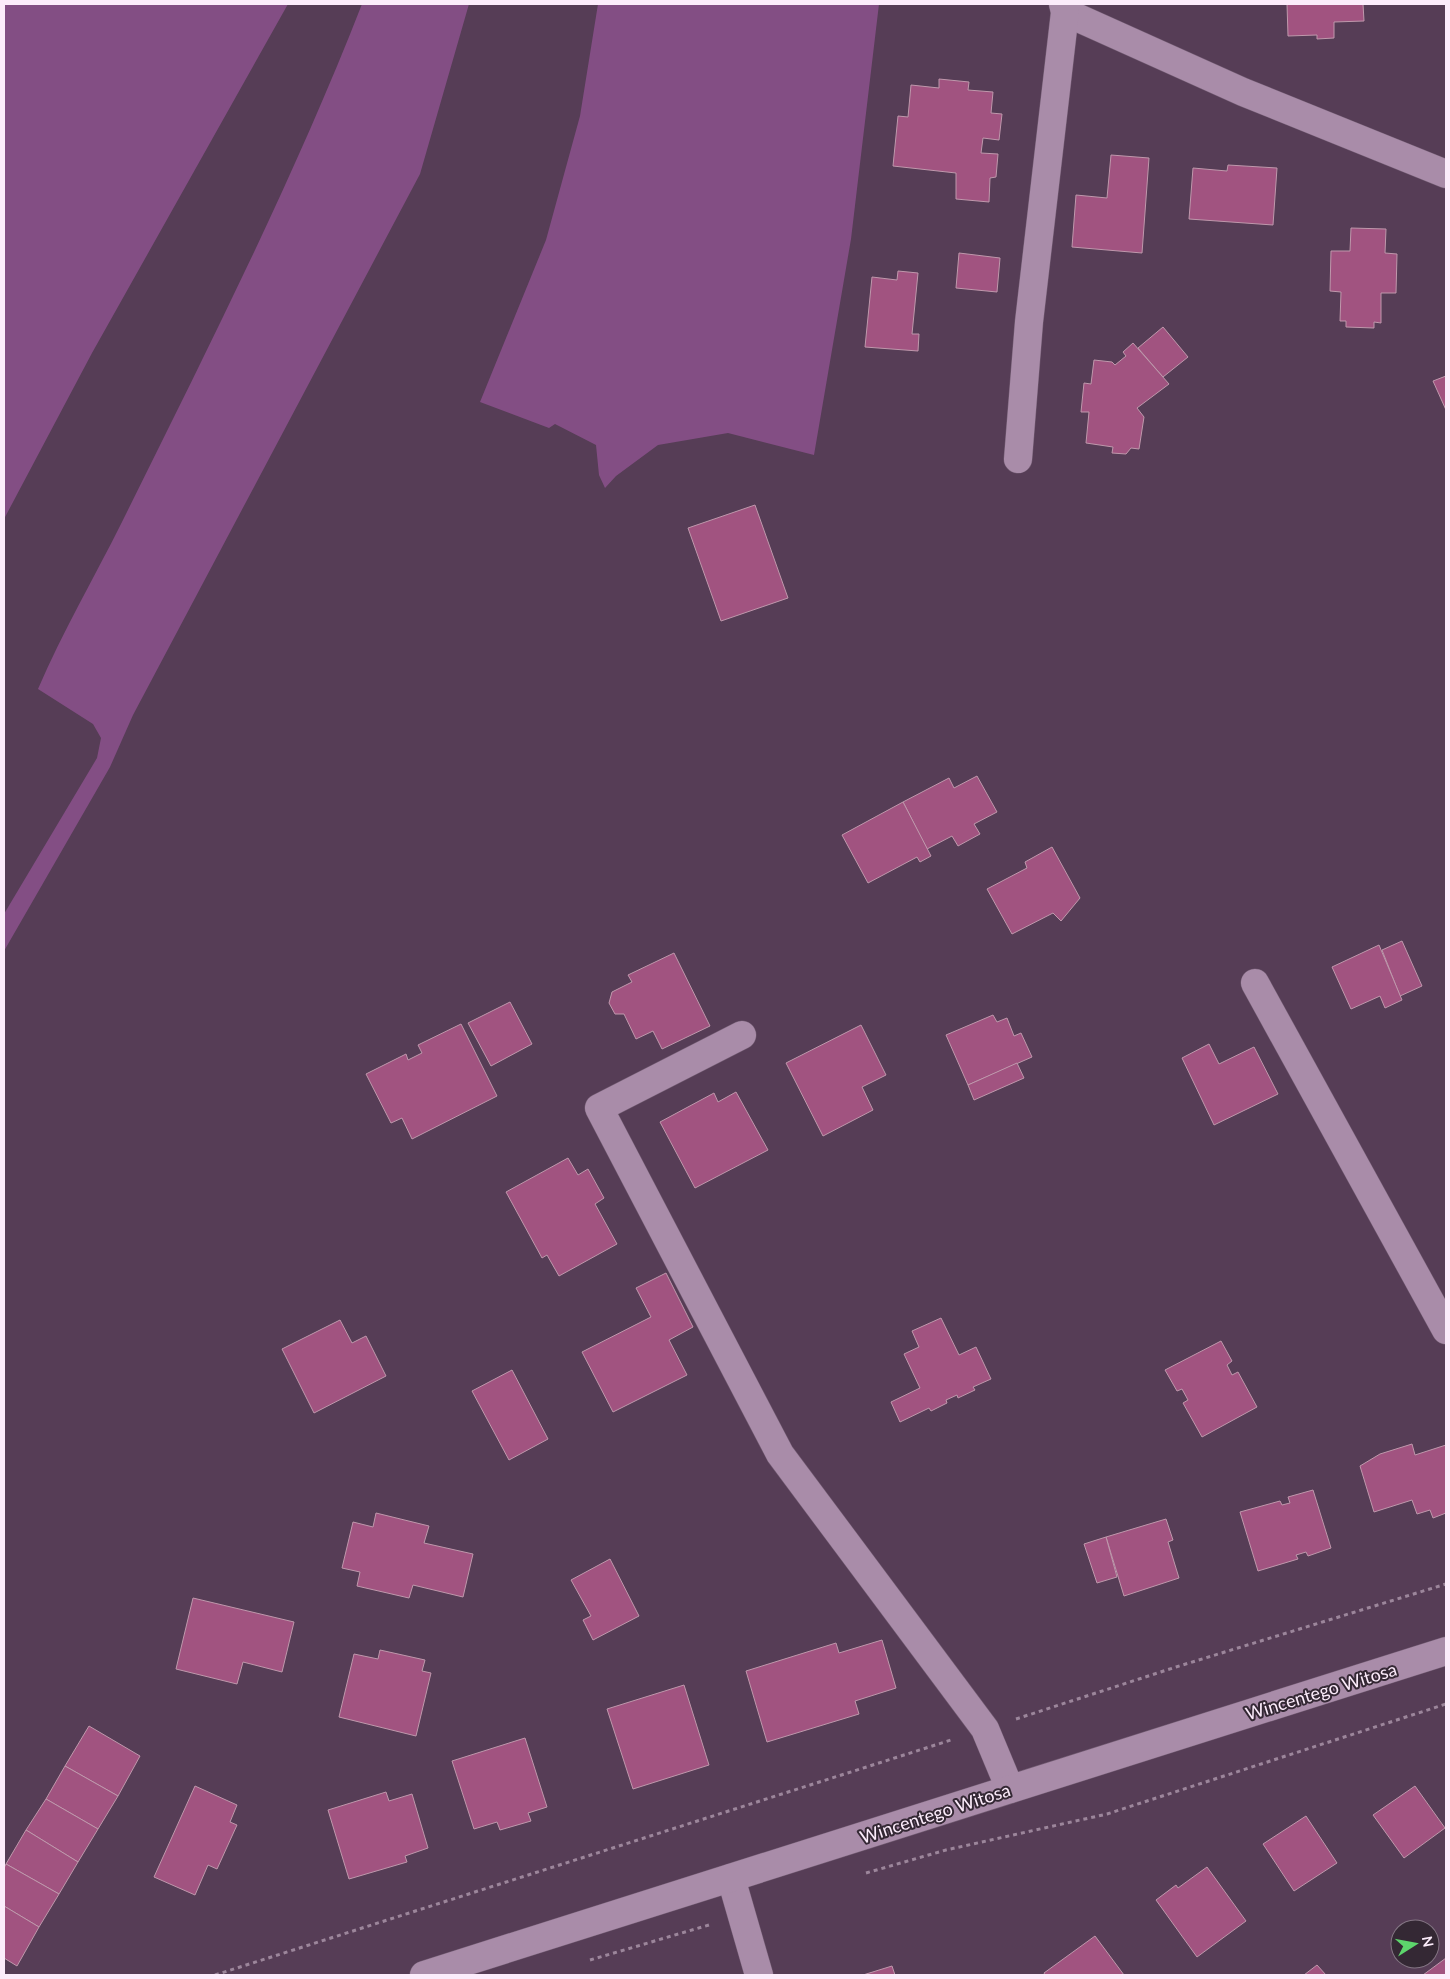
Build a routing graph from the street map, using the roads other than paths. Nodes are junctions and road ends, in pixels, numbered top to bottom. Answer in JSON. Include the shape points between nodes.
{"nodes":[{"id":1,"x":1064,"y":8,"type":"edge"},
{"id":2,"x":1446,"y":174,"type":"edge"},
{"id":3,"x":1018,"y":459,"type":"dead end"},
{"id":4,"x":1255,"y":983,"type":"dead end"},
{"id":5,"x":742,"y":1035,"type":"dead end"},
{"id":6,"x":1446,"y":1330,"type":"edge"},
{"id":7,"x":1446,"y":1651,"type":"edge"},
{"id":8,"x":1010,"y":1789,"type":"junction"},
{"id":9,"x":731,"y":1878,"type":"junction"},
{"id":10,"x":424,"y":1975,"type":"edge"},
{"id":11,"x":759,"y":1975,"type":"edge"}],
"edges":[{"from":1,"to":2,"type":"street","via":[[1243,92]]},
{"from":1,"to":3,"type":"street","via":[[1030,312]]},
{"from":4,"to":6,"type":"street"},
{"from":5,"to":8,"type":"street","via":[[599,1108],[780,1454],[985,1729]]},
{"from":7,"to":8,"type":"street","name":"Wincentego Witosa"},
{"from":8,"to":9,"type":"street","name":"Wincentego Witosa"},
{"from":9,"to":10,"type":"street","name":"Wincentego Witosa"},
{"from":9,"to":11,"type":"street"}]}
